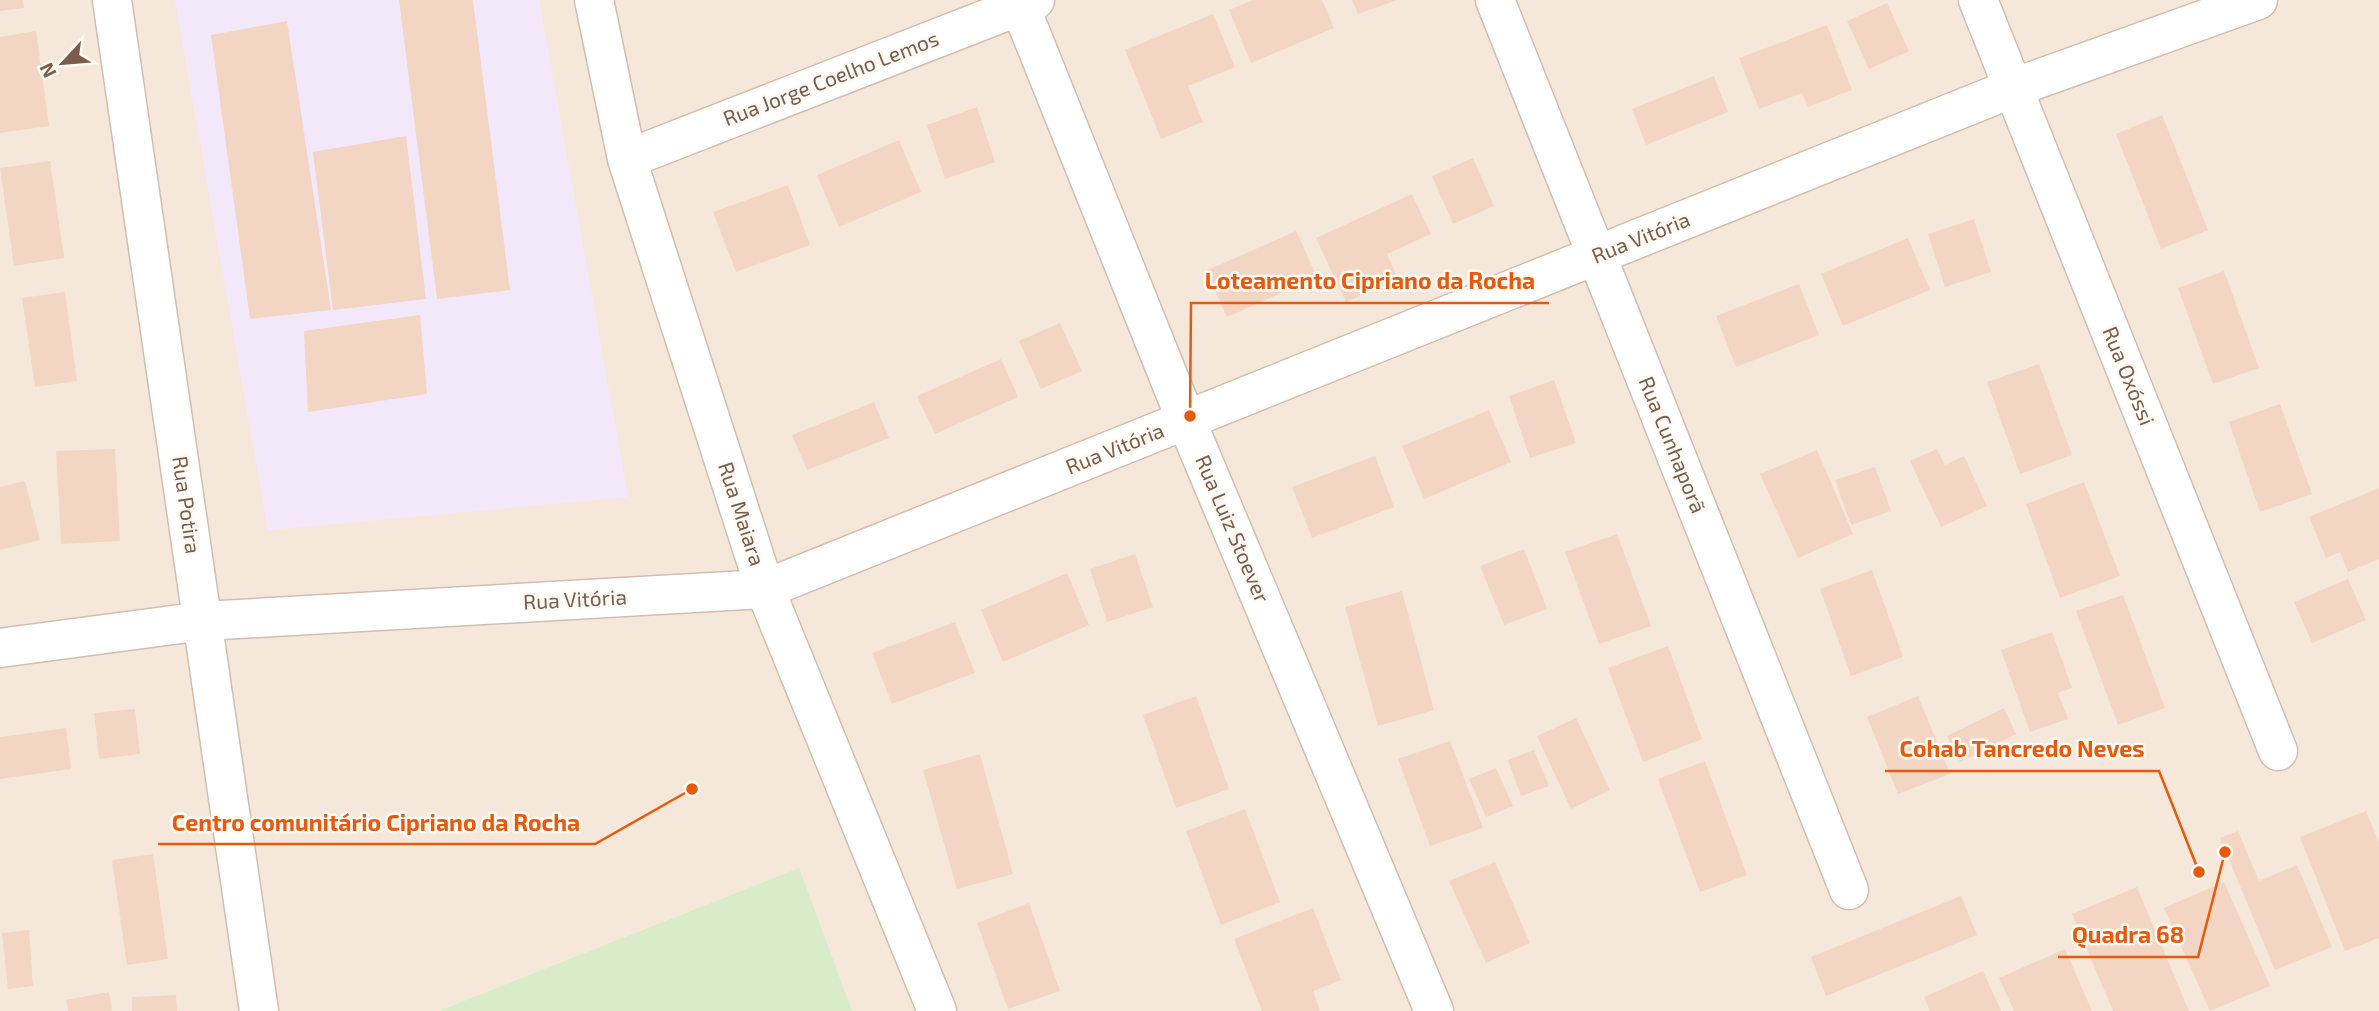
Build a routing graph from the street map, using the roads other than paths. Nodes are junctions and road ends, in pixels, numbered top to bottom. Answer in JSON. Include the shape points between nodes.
{"nodes":[{"id":1,"x":112,"y":0,"type":"edge"},
{"id":2,"x":594,"y":0,"type":"edge"},
{"id":3,"x":1495,"y":0,"type":"edge"},
{"id":4,"x":1978,"y":0,"type":"edge"},
{"id":5,"x":2258,"y":0,"type":"edge"},
{"id":6,"x":1028,"y":3,"type":"edge"},
{"id":7,"x":2013,"y":88,"type":"junction"},
{"id":8,"x":627,"y":159,"type":"junction"},
{"id":9,"x":1597,"y":256,"type":"junction"},
{"id":10,"x":1186,"y":420,"type":"junction"},
{"id":11,"x":765,"y":589,"type":"junction"},
{"id":12,"x":203,"y":621,"type":"junction"},
{"id":13,"x":0,"y":648,"type":"edge"},
{"id":14,"x":2278,"y":751,"type":"dead end"},
{"id":15,"x":1849,"y":890,"type":"dead end"},
{"id":16,"x":259,"y":1011,"type":"edge"},
{"id":17,"x":937,"y":1011,"type":"edge"},
{"id":18,"x":1434,"y":1011,"type":"edge"}],
"edges":[{"from":1,"to":12,"type":"street","name":"Rua Potira"},
{"from":2,"to":8,"type":"street","name":"Rua Maiara"},
{"from":3,"to":9,"type":"street","name":"Rua Cunhaporã"},
{"from":4,"to":7,"type":"street","name":"Rua Oxóssi"},
{"from":5,"to":7,"type":"street","name":"Rua Vitória"},
{"from":6,"to":8,"type":"street","name":"Rua Jorge Coelho Lemos"},
{"from":6,"to":10,"type":"street","name":"Rua Luiz Stoever"},
{"from":7,"to":9,"type":"street","name":"Rua Vitória"},
{"from":7,"to":14,"type":"street","name":"Rua Oxóssi"},
{"from":8,"to":11,"type":"street","name":"Rua Maiara"},
{"from":9,"to":10,"type":"street","name":"Rua Vitória"},
{"from":9,"to":15,"type":"street","name":"Rua Cunhaporã"},
{"from":10,"to":11,"type":"street","name":"Rua Vitória"},
{"from":10,"to":18,"type":"street","name":"Rua Luiz Stoever"},
{"from":11,"to":12,"type":"street","name":"Rua Vitória"},
{"from":11,"to":17,"type":"street","name":"Rua Maiara"},
{"from":12,"to":13,"type":"street","name":"Rua Vitória"},
{"from":12,"to":16,"type":"street","name":"Rua Potira"}]}
